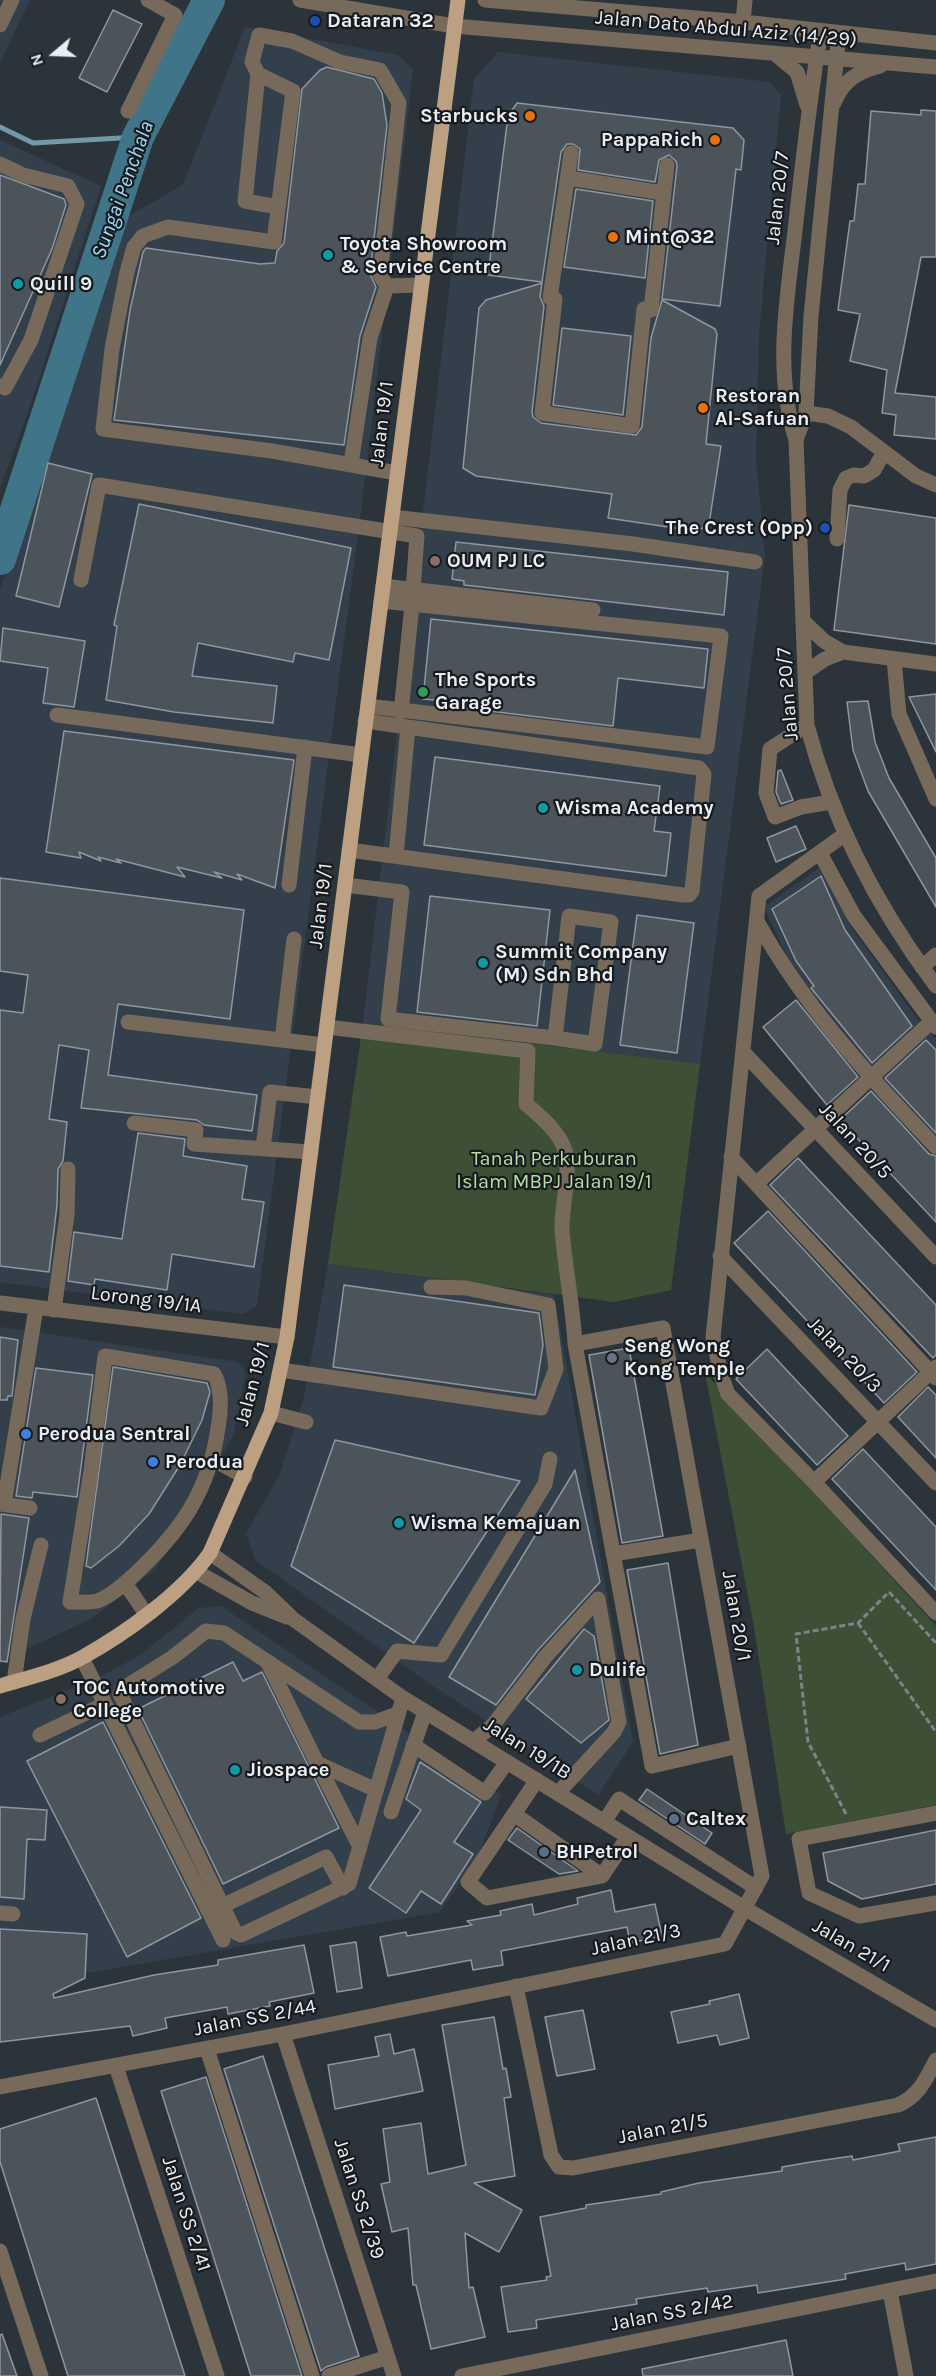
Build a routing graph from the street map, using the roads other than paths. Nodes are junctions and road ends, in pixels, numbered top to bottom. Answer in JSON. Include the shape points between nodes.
{"nodes":[{"id":1,"x":12,"y":0,"type":"edge"},
{"id":2,"x":148,"y":0,"type":"edge"},
{"id":3,"x":300,"y":0,"type":"edge"},
{"id":4,"x":458,"y":0,"type":"edge"},
{"id":5,"x":484,"y":0,"type":"edge"},
{"id":6,"x":745,"y":0,"type":"edge"},
{"id":7,"x":743,"y":22,"type":"junction"},
{"id":8,"x":0,"y":26,"type":"edge"},
{"id":9,"x":454,"y":26,"type":"junction"},
{"id":10,"x":820,"y":31,"type":"junction"},
{"id":11,"x":839,"y":33,"type":"junction"},
{"id":12,"x":936,"y":43,"type":"edge"},
{"id":13,"x":774,"y":54,"type":"junction"},
{"id":14,"x":816,"y":57,"type":"junction"},
{"id":15,"x":835,"y":59,"type":"junction"},
{"id":16,"x":891,"y":63,"type":"junction"},
{"id":17,"x":936,"y":67,"type":"edge"},
{"id":18,"x":258,"y":74,"type":"junction"},
{"id":19,"x":128,"y":111,"type":"dead end"},
{"id":20,"x":808,"y":113,"type":"junction"},
{"id":21,"x":829,"y":115,"type":"junction"},
{"id":22,"x":572,"y":153,"type":"dead end"},
{"id":23,"x":0,"y":164,"type":"edge"},
{"id":24,"x":667,"y":165,"type":"dead end"},
{"id":25,"x":568,"y":178,"type":"junction"},
{"id":26,"x":663,"y":193,"type":"junction"},
{"id":27,"x":278,"y":207,"type":"junction"},
{"id":28,"x":421,"y":285,"type":"junction"},
{"id":29,"x":387,"y":286,"type":"junction"},
{"id":30,"x":0,"y":386,"type":"edge"},
{"id":31,"x":806,"y":413,"type":"junction"},
{"id":32,"x":796,"y":440,"type":"junction"},
{"id":33,"x":883,"y":453,"type":"junction"},
{"id":34,"x":351,"y":464,"type":"junction"},
{"id":35,"x":397,"y":473,"type":"junction"},
{"id":36,"x":936,"y":484,"type":"edge"},
{"id":37,"x":391,"y":525,"type":"junction"},
{"id":38,"x":837,"y":539,"type":"dead end"},
{"id":39,"x":756,"y":562,"type":"dead end"},
{"id":40,"x":81,"y":580,"type":"dead end"},
{"id":41,"x":382,"y":594,"type":"junction"},
{"id":42,"x":412,"y":598,"type":"junction"},
{"id":43,"x":593,"y":610,"type":"dead end"},
{"id":44,"x":804,"y":622,"type":"junction"},
{"id":45,"x":843,"y":652,"type":"junction"},
{"id":46,"x":894,"y":659,"type":"junction"},
{"id":47,"x":936,"y":664,"type":"edge"},
{"id":48,"x":806,"y":672,"type":"junction"},
{"id":49,"x":401,"y":712,"type":"junction"},
{"id":50,"x":366,"y":714,"type":"junction"},
{"id":51,"x":57,"y":715,"type":"dead end"},
{"id":52,"x":807,"y":725,"type":"junction"},
{"id":53,"x":408,"y":727,"type":"junction"},
{"id":54,"x":305,"y":747,"type":"junction"},
{"id":55,"x":361,"y":755,"type":"junction"},
{"id":56,"x":936,"y":799,"type":"edge"},
{"id":57,"x":831,"y":802,"type":"junction"},
{"id":58,"x":844,"y":835,"type":"junction"},
{"id":59,"x":349,"y":850,"type":"junction"},
{"id":60,"x":820,"y":853,"type":"junction"},
{"id":61,"x":396,"y":856,"type":"junction"},
{"id":62,"x":289,"y":885,"type":"dead end"},
{"id":63,"x":345,"y":885,"type":"junction"},
{"id":64,"x":757,"y":921,"type":"junction"},
{"id":65,"x":294,"y":939,"type":"dead end"},
{"id":66,"x":936,"y":955,"type":"edge"},
{"id":67,"x":922,"y":967,"type":"junction"},
{"id":68,"x":936,"y":986,"type":"edge"},
{"id":69,"x":128,"y":1022,"type":"dead end"},
{"id":70,"x":934,"y":1024,"type":"edge"},
{"id":71,"x":327,"y":1027,"type":"junction"},
{"id":72,"x":555,"y":1038,"type":"junction"},
{"id":73,"x":282,"y":1040,"type":"junction"},
{"id":74,"x":324,"y":1045,"type":"junction"},
{"id":75,"x":744,"y":1053,"type":"junction"},
{"id":76,"x":871,"y":1079,"type":"junction"},
{"id":77,"x":318,"y":1097,"type":"junction"},
{"id":78,"x":134,"y":1123,"type":"dead end"},
{"id":79,"x":817,"y":1131,"type":"junction"},
{"id":80,"x":936,"y":1147,"type":"edge"},
{"id":81,"x":263,"y":1148,"type":"junction"},
{"id":82,"x":311,"y":1152,"type":"junction"},
{"id":83,"x":731,"y":1156,"type":"junction"},
{"id":84,"x":68,"y":1169,"type":"dead end"},
{"id":85,"x":756,"y":1184,"type":"junction"},
{"id":86,"x":720,"y":1256,"type":"junction"},
{"id":87,"x":936,"y":1257,"type":"edge"},
{"id":88,"x":431,"y":1287,"type":"dead end"},
{"id":89,"x":0,"y":1303,"type":"edge"},
{"id":90,"x":36,"y":1308,"type":"junction"},
{"id":91,"x":54,"y":1310,"type":"junction"},
{"id":92,"x":287,"y":1337,"type":"junction"},
{"id":93,"x":575,"y":1344,"type":"junction"},
{"id":94,"x":281,"y":1370,"type":"junction"},
{"id":95,"x":934,"y":1372,"type":"edge"},
{"id":96,"x":271,"y":1413,"type":"junction"},
{"id":97,"x":306,"y":1422,"type":"dead end"},
{"id":98,"x":879,"y":1422,"type":"junction"},
{"id":99,"x":550,"y":1459,"type":"dead end"},
{"id":100,"x":214,"y":1460,"type":"junction"},
{"id":101,"x":245,"y":1477,"type":"junction"},
{"id":102,"x":814,"y":1482,"type":"junction"},
{"id":103,"x":936,"y":1483,"type":"edge"},
{"id":104,"x":2,"y":1504,"type":"edge"},
{"id":105,"x":30,"y":1508,"type":"dead end"},
{"id":106,"x":701,"y":1540,"type":"junction"},
{"id":107,"x":41,"y":1545,"type":"dead end"},
{"id":108,"x":210,"y":1552,"type":"junction"},
{"id":109,"x":613,"y":1554,"type":"junction"},
{"id":110,"x":197,"y":1572,"type":"junction"},
{"id":111,"x":125,"y":1583,"type":"junction"},
{"id":112,"x":936,"y":1613,"type":"edge"},
{"id":113,"x":146,"y":1614,"type":"junction"},
{"id":114,"x":293,"y":1619,"type":"junction"},
{"id":115,"x":82,"y":1658,"type":"junction"},
{"id":116,"x":267,"y":1661,"type":"junction"},
{"id":117,"x":377,"y":1679,"type":"junction"},
{"id":118,"x":7,"y":1684,"type":"edge"},
{"id":119,"x":403,"y":1698,"type":"junction"},
{"id":120,"x":105,"y":1704,"type":"junction"},
{"id":121,"x":425,"y":1712,"type":"junction"},
{"id":122,"x":397,"y":1714,"type":"junction"},
{"id":123,"x":40,"y":1735,"type":"dead end"},
{"id":124,"x":474,"y":1741,"type":"junction"},
{"id":125,"x":413,"y":1745,"type":"junction"},
{"id":126,"x":739,"y":1746,"type":"junction"},
{"id":127,"x":507,"y":1762,"type":"junction"},
{"id":128,"x":317,"y":1763,"type":"junction"},
{"id":129,"x":537,"y":1780,"type":"junction"},
{"id":130,"x":376,"y":1790,"type":"junction"},
{"id":131,"x":558,"y":1793,"type":"junction"},
{"id":132,"x":391,"y":1812,"type":"dead end"},
{"id":133,"x":936,"y":1813,"type":"edge"},
{"id":134,"x":514,"y":1814,"type":"junction"},
{"id":135,"x":604,"y":1822,"type":"junction"},
{"id":136,"x":628,"y":1837,"type":"junction"},
{"id":137,"x":360,"y":1847,"type":"junction"},
{"id":138,"x":602,"y":1876,"type":"junction"},
{"id":139,"x":343,"y":1888,"type":"junction"},
{"id":140,"x":756,"y":1888,"type":"junction"},
{"id":141,"x":936,"y":1903,"type":"edge"},
{"id":142,"x":222,"y":1906,"type":"junction"},
{"id":143,"x":744,"y":1908,"type":"junction"},
{"id":144,"x":223,"y":1940,"type":"dead end"},
{"id":145,"x":516,"y":1986,"type":"junction"},
{"id":146,"x":936,"y":2020,"type":"edge"},
{"id":147,"x":283,"y":2034,"type":"junction"},
{"id":148,"x":207,"y":2049,"type":"junction"},
{"id":149,"x":936,"y":2060,"type":"edge"},
{"id":150,"x":116,"y":2066,"type":"junction"},
{"id":151,"x":0,"y":2087,"type":"edge"},
{"id":152,"x":0,"y":2251,"type":"edge"},
{"id":153,"x":936,"y":2281,"type":"edge"},
{"id":154,"x":890,"y":2291,"type":"junction"},
{"id":155,"x":388,"y":2357,"type":"junction"},
{"id":156,"x":41,"y":2376,"type":"edge"},
{"id":157,"x":217,"y":2376,"type":"edge"},
{"id":158,"x":312,"y":2376,"type":"edge"},
{"id":159,"x":329,"y":2376,"type":"edge"},
{"id":160,"x":394,"y":2376,"type":"edge"},
{"id":161,"x":462,"y":2376,"type":"edge"},
{"id":162,"x":906,"y":2376,"type":"edge"}],
"edges":[{"from":1,"to":8,"type":"street"},
{"from":2,"to":19,"type":"street","via":[[175,15]]},
{"from":3,"to":9,"type":"street","name":"Jalan Dato Abdul Aziz (14/29)"},
{"from":4,"to":9,"type":"main road","name":"Jalan 19/1"},
{"from":5,"to":7,"type":"street","name":"Jalan Dato Abdul Aziz (14/29)"},
{"from":6,"to":7,"type":"street"},
{"from":7,"to":10,"type":"street","name":"Jalan Dato Abdul Aziz (14/29)"},
{"from":9,"to":13,"type":"street","name":"Jalan Dato Abdul Aziz (14/29)"},
{"from":9,"to":28,"type":"main road","name":"Jalan 19/1"},
{"from":10,"to":11,"type":"street","name":"Jalan Dato Abdul Aziz (14/29)"},
{"from":10,"to":14,"type":"street","name":"Jalan 20/7"},
{"from":11,"to":12,"type":"street","name":"Jalan Dato Abdul Aziz (14/29)"},
{"from":11,"to":15,"type":"street","name":"Jalan 20/7"},
{"from":13,"to":14,"type":"street","name":"Jalan Dato Abdul Aziz (14/29)"},
{"from":13,"to":20,"type":"street","via":[[797,72]]},
{"from":14,"to":15,"type":"street","name":"Jalan Dato Abdul Aziz (14/29)"},
{"from":14,"to":20,"type":"street","name":"Jalan 20/7"},
{"from":15,"to":16,"type":"street","name":"Jalan Dato Abdul Aziz (14/29)"},
{"from":15,"to":21,"type":"street","name":"Jalan 20/7"},
{"from":16,"to":17,"type":"street","name":"Jalan Dato Abdul Aziz (14/29)"},
{"from":16,"to":21,"type":"street","via":[[855,74],[840,87]]},
{"from":18,"to":27,"type":"street","via":[[293,91]]},
{"from":18,"to":27,"type":"street","via":[[245,201]]},
{"from":18,"to":29,"type":"street","via":[[252,62],[260,36],[292,41],[340,62],[380,70],[399,103],[380,275]]},
{"from":20,"to":32,"type":"street","name":"Jalan 20/7","via":[[785,329],[786,411]]},
{"from":21,"to":31,"type":"street","name":"Jalan 20/7"},
{"from":22,"to":25,"type":"street"},
{"from":23,"to":30,"type":"street","via":[[23,175],[68,186],[77,204],[31,340],[5,388]]},
{"from":24,"to":26,"type":"street"},
{"from":25,"to":26,"type":"street"},
{"from":25,"to":26,"type":"street","via":[[542,413],[632,426]]},
{"from":27,"to":34,"type":"street","via":[[274,242],[168,227],[142,236],[134,247],[127,272],[112,349],[103,429]]},
{"from":28,"to":29,"type":"street"},
{"from":28,"to":35,"type":"main road","name":"Jalan 19/1"},
{"from":29,"to":34,"type":"street","via":[[370,338]]},
{"from":31,"to":32,"type":"street","name":"Jalan 20/7"},
{"from":31,"to":33,"type":"street","via":[[828,416],[851,427]]},
{"from":32,"to":44,"type":"street","name":"Jalan 20/7"},
{"from":33,"to":36,"type":"street","via":[[916,476]]},
{"from":33,"to":38,"type":"street","via":[[874,470],[864,476],[846,478],[840,490]]},
{"from":34,"to":35,"type":"street"},
{"from":35,"to":37,"type":"main road","name":"Jalan 19/1"},
{"from":37,"to":39,"type":"street","via":[[633,544]]},
{"from":37,"to":40,"type":"street","via":[[99,485]]},
{"from":37,"to":41,"type":"main road","name":"Jalan 19/1"},
{"from":37,"to":42,"type":"street","via":[[417,537]]},
{"from":41,"to":42,"type":"street"},
{"from":41,"to":50,"type":"main road","name":"Jalan 19/1"},
{"from":42,"to":43,"type":"street"},
{"from":42,"to":49,"type":"street"},
{"from":42,"to":49,"type":"street","via":[[721,636],[707,747]]},
{"from":44,"to":45,"type":"street"},
{"from":44,"to":48,"type":"street","name":"Jalan 20/7"},
{"from":45,"to":46,"type":"street"},
{"from":45,"to":48,"type":"street"},
{"from":46,"to":47,"type":"street"},
{"from":46,"to":56,"type":"street","via":[[899,714]]},
{"from":48,"to":52,"type":"street","name":"Jalan 20/7"},
{"from":49,"to":50,"type":"street"},
{"from":50,"to":53,"type":"street"},
{"from":50,"to":55,"type":"main road","name":"Jalan 19/1"},
{"from":51,"to":54,"type":"street"},
{"from":52,"to":57,"type":"street","name":"Jalan 20/7"},
{"from":52,"to":57,"type":"street","via":[[770,749],[766,793],[775,817]]},
{"from":53,"to":61,"type":"street"},
{"from":53,"to":61,"type":"street","via":[[694,766],[704,774],[689,895]]},
{"from":54,"to":55,"type":"street"},
{"from":54,"to":62,"type":"street"},
{"from":55,"to":59,"type":"main road","name":"Jalan 19/1"},
{"from":57,"to":58,"type":"street","name":"Jalan 20/7"},
{"from":58,"to":60,"type":"street"},
{"from":58,"to":67,"type":"street","name":"Jalan 20/7"},
{"from":59,"to":61,"type":"street"},
{"from":59,"to":63,"type":"main road","name":"Jalan 19/1"},
{"from":60,"to":64,"type":"street","via":[[759,896]]},
{"from":60,"to":70,"type":"street","via":[[854,916]]},
{"from":63,"to":71,"type":"main road","name":"Jalan 19/1"},
{"from":63,"to":72,"type":"street","via":[[402,892],[388,1019]]},
{"from":64,"to":75,"type":"street"},
{"from":64,"to":76,"type":"street","via":[[778,960]]},
{"from":65,"to":73,"type":"street"},
{"from":66,"to":67,"type":"street"},
{"from":67,"to":68,"type":"street","name":"Jalan 20/7"},
{"from":69,"to":73,"type":"street"},
{"from":70,"to":76,"type":"street"},
{"from":71,"to":74,"type":"main road","name":"Jalan 19/1"},
{"from":71,"to":93,"type":"street","via":[[528,1051],[526,1104],[558,1136],[567,1154],[562,1229]]},
{"from":72,"to":72,"type":"street","via":[[595,1044],[611,922],[569,916]]},
{"from":73,"to":74,"type":"street"},
{"from":74,"to":77,"type":"main road","name":"Jalan 19/1"},
{"from":75,"to":79,"type":"street","name":"Jalan 20/5"},
{"from":75,"to":83,"type":"street"},
{"from":76,"to":79,"type":"street"},
{"from":76,"to":80,"type":"street"},
{"from":77,"to":81,"type":"street","via":[[270,1092]]},
{"from":77,"to":82,"type":"main road","name":"Jalan 19/1"},
{"from":78,"to":81,"type":"street","via":[[196,1130],[194,1144]]},
{"from":79,"to":85,"type":"street"},
{"from":79,"to":87,"type":"street","name":"Jalan 20/5"},
{"from":81,"to":82,"type":"street"},
{"from":82,"to":92,"type":"main road","name":"Jalan 19/1"},
{"from":83,"to":85,"type":"street"},
{"from":83,"to":86,"type":"street"},
{"from":84,"to":91,"type":"street","via":[[67,1215]]},
{"from":85,"to":95,"type":"street"},
{"from":86,"to":98,"type":"street","name":"Jalan 20/3"},
{"from":86,"to":102,"type":"street","via":[[713,1337],[728,1394]]},
{"from":88,"to":94,"type":"street","via":[[466,1288],[548,1305],[556,1369],[541,1408]]},
{"from":89,"to":90,"type":"street","name":"Lorong 19/1A"},
{"from":90,"to":91,"type":"street","name":"Lorong 19/1A"},
{"from":90,"to":104,"type":"street"},
{"from":91,"to":92,"type":"street","name":"Lorong 19/1A"},
{"from":92,"to":94,"type":"main road","name":"Jalan 19/1"},
{"from":93,"to":106,"type":"street","name":"Jalan 20/1","via":[[663,1328]]},
{"from":93,"to":109,"type":"street"},
{"from":94,"to":96,"type":"main road","name":"Jalan 19/1"},
{"from":95,"to":98,"type":"street"},
{"from":96,"to":97,"type":"street"},
{"from":96,"to":101,"type":"main road","name":"Jalan 19/1"},
{"from":98,"to":102,"type":"street"},
{"from":98,"to":103,"type":"street","name":"Jalan 20/3"},
{"from":99,"to":117,"type":"street","via":[[546,1484],[441,1655],[397,1651]]},
{"from":100,"to":101,"type":"street"},
{"from":100,"to":111,"type":"street","via":[[194,1506],[147,1563]]},
{"from":100,"to":111,"type":"street","via":[[221,1409],[214,1374],[105,1356],[70,1602],[98,1601]]},
{"from":101,"to":108,"type":"main road","name":"Jalan 19/1"},
{"from":102,"to":112,"type":"street"},
{"from":104,"to":105,"type":"street"},
{"from":106,"to":109,"type":"street"},
{"from":106,"to":126,"type":"street","name":"Jalan 20/1"},
{"from":107,"to":118,"type":"street"},
{"from":108,"to":110,"type":"main road","name":"Jalan 19/1"},
{"from":108,"to":114,"type":"street","name":"Jalan 19/1B","via":[[265,1592]]},
{"from":109,"to":126,"type":"street","via":[[652,1766]]},
{"from":110,"to":113,"type":"main road","name":"Jalan 19/1"},
{"from":110,"to":114,"type":"street","name":"Jalan 19/1B","via":[[252,1603]]},
{"from":111,"to":113,"type":"street"},
{"from":113,"to":115,"type":"main road","name":"Jalan 19/1"},
{"from":114,"to":117,"type":"street","name":"Jalan 19/1B"},
{"from":115,"to":118,"type":"main road","name":"Jalan 19/1"},
{"from":115,"to":120,"type":"street"},
{"from":116,"to":122,"type":"street","via":[[363,1724]]},
{"from":116,"to":128,"type":"street"},
{"from":116,"to":142,"type":"street","via":[[224,1633],[206,1631],[122,1689],[120,1695]]},
{"from":117,"to":119,"type":"street","name":"Jalan 19/1B"},
{"from":119,"to":121,"type":"street","name":"Jalan 19/1B"},
{"from":119,"to":122,"type":"street"},
{"from":120,"to":123,"type":"street"},
{"from":120,"to":144,"type":"street"},
{"from":121,"to":124,"type":"street","name":"Jalan 19/1B"},
{"from":121,"to":125,"type":"street"},
{"from":122,"to":130,"type":"street"},
{"from":124,"to":127,"type":"street","name":"Jalan 19/1B"},
{"from":124,"to":131,"type":"street","via":[[493,1725],[546,1656],[598,1599],[619,1722]]},
{"from":125,"to":127,"type":"street","via":[[485,1793]]},
{"from":125,"to":132,"type":"street"},
{"from":126,"to":140,"type":"street","name":"Jalan 20/1","via":[[762,1876]]},
{"from":127,"to":129,"type":"street","name":"Jalan 19/1B"},
{"from":128,"to":130,"type":"street"},
{"from":128,"to":137,"type":"street"},
{"from":129,"to":131,"type":"street","name":"Jalan 19/1B"},
{"from":129,"to":134,"type":"street"},
{"from":130,"to":137,"type":"street"},
{"from":131,"to":135,"type":"street","name":"Jalan 19/1B"},
{"from":133,"to":141,"type":"street","via":[[799,1839],[809,1893],[859,1916]]},
{"from":134,"to":138,"type":"street"},
{"from":134,"to":138,"type":"street","via":[[468,1882],[487,1898]]},
{"from":135,"to":136,"type":"street","name":"Jalan 19/1B"},
{"from":135,"to":140,"type":"street","via":[[619,1799]]},
{"from":136,"to":138,"type":"street"},
{"from":136,"to":143,"type":"street","name":"Jalan 19/1B"},
{"from":137,"to":139,"type":"street","via":[[352,1879]]},
{"from":139,"to":142,"type":"street","via":[[241,1935],[235,1932]]},
{"from":139,"to":142,"type":"street","via":[[326,1857]]},
{"from":140,"to":143,"type":"street","name":"Jalan 20/1"},
{"from":143,"to":145,"type":"street","name":"Jalan 21/3","via":[[725,1944]]},
{"from":143,"to":146,"type":"street","name":"Jalan 21/1"},
{"from":145,"to":147,"type":"street","name":"Jalan SS 2/44"},
{"from":145,"to":149,"type":"street","name":"Jalan 21/5","via":[[551,2155],[559,2166],[573,2168],[898,2105],[920,2091]]},
{"from":147,"to":148,"type":"street","name":"Jalan SS 2/44"},
{"from":147,"to":155,"type":"street","name":"Jalan SS 2/39"},
{"from":148,"to":150,"type":"street","name":"Jalan SS 2/44"},
{"from":148,"to":158,"type":"street"},
{"from":150,"to":151,"type":"street","name":"Jalan SS 2/44"},
{"from":150,"to":157,"type":"street","name":"Jalan SS 2/41"},
{"from":152,"to":156,"type":"street"},
{"from":153,"to":154,"type":"street","name":"Jalan SS 2/42"},
{"from":154,"to":161,"type":"street","name":"Jalan SS 2/42"},
{"from":154,"to":162,"type":"street"},
{"from":155,"to":159,"type":"street"},
{"from":155,"to":160,"type":"street","name":"Jalan SS 2/39"}]}
